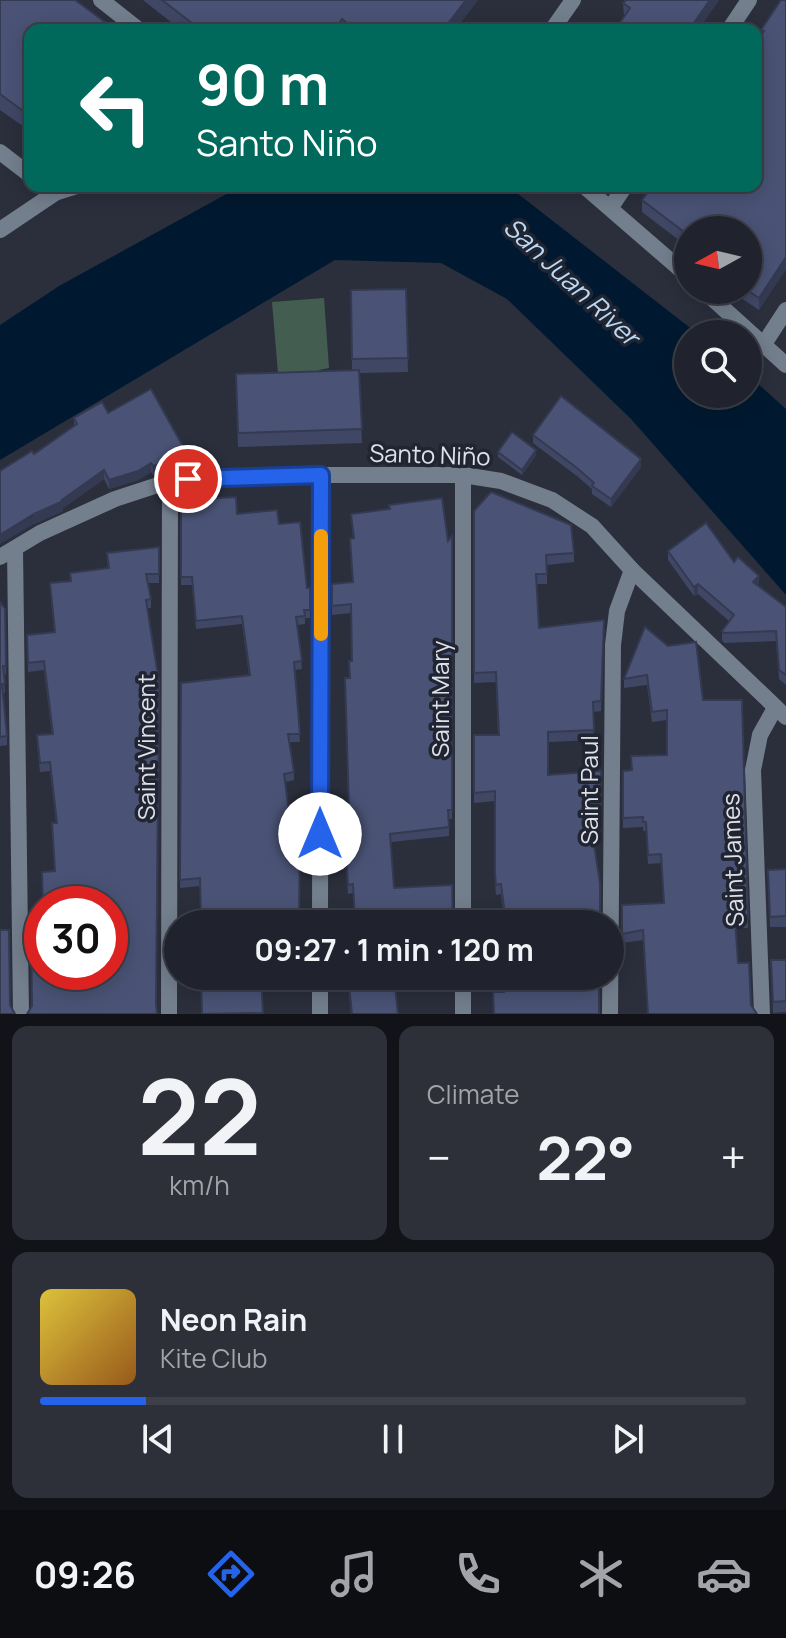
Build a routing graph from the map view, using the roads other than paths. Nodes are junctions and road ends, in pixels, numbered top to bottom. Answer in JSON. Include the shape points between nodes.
{"nodes":[{"id":1,"x":101,"y":0,"type":"edge"},
{"id":2,"x":573,"y":0,"type":"edge"},
{"id":3,"x":749,"y":0,"type":"edge"},
{"id":4,"x":131,"y":24,"type":"edge"},
{"id":5,"x":556,"y":24,"type":"edge"},
{"id":6,"x":733,"y":24,"type":"edge"},
{"id":7,"x":0,"y":152,"type":"edge"},
{"id":8,"x":24,"y":170,"type":"edge"},
{"id":9,"x":46,"y":192,"type":"edge"},
{"id":10,"x":592,"y":192,"type":"edge"},
{"id":11,"x":621,"y":192,"type":"edge"},
{"id":12,"x":611,"y":207,"type":"junction"},
{"id":13,"x":0,"y":230,"type":"edge"},
{"id":14,"x":674,"y":263,"type":"edge"},
{"id":15,"x":719,"y":304,"type":"edge"},
{"id":16,"x":786,"y":310,"type":"edge"},
{"id":17,"x":764,"y":344,"type":"junction"},
{"id":18,"x":786,"y":365,"type":"edge"},
{"id":19,"x":321,"y":475,"type":"junction"},
{"id":20,"x":463,"y":475,"type":"junction"},
{"id":21,"x":170,"y":481,"type":"junction"},
{"id":22,"x":7,"y":553,"type":"edge"},
{"id":23,"x":632,"y":570,"type":"junction"},
{"id":24,"x":780,"y":713,"type":"edge"},
{"id":25,"x":320,"y":910,"type":"edge"},
{"id":26,"x":463,"y":910,"type":"edge"},
{"id":27,"x":320,"y":990,"type":"edge"},
{"id":28,"x":463,"y":990,"type":"edge"},
{"id":29,"x":21,"y":1014,"type":"edge"},
{"id":30,"x":169,"y":1014,"type":"edge"},
{"id":31,"x":320,"y":1014,"type":"edge"},
{"id":32,"x":463,"y":1014,"type":"edge"},
{"id":33,"x":610,"y":1014,"type":"edge"},
{"id":34,"x":762,"y":1014,"type":"edge"}],
"edges":[{"from":1,"to":4,"type":"street"},
{"from":2,"to":5,"type":"street"},
{"from":3,"to":6,"type":"street"},
{"from":7,"to":8,"type":"street"},
{"from":9,"to":13,"type":"street"},
{"from":10,"to":12,"type":"street"},
{"from":11,"to":12,"type":"street"},
{"from":12,"to":14,"type":"street"},
{"from":15,"to":17,"type":"street"},
{"from":16,"to":17,"type":"street"},
{"from":17,"to":18,"type":"street"},
{"from":19,"to":20,"type":"street","name":"Santo Niño"},
{"from":19,"to":21,"type":"street","name":"Santo Niño"},
{"from":19,"to":25,"type":"street"},
{"from":20,"to":23,"type":"street","name":"Santo Niño","via":[[501,481],[552,500],[592,526]]},
{"from":20,"to":26,"type":"street","name":"Saint Mary"},
{"from":21,"to":22,"type":"street","name":"Santo Niño","via":[[115,499]]},
{"from":21,"to":30,"type":"street","name":"Saint Vincent"},
{"from":22,"to":29,"type":"street"},
{"from":23,"to":24,"type":"street","name":"Santo Niño"},
{"from":23,"to":33,"type":"street","name":"Saint Paul","via":[[617,611],[613,645]]},
{"from":24,"to":34,"type":"street","name":"Saint James","via":[[760,735],[753,770]]},
{"from":27,"to":31,"type":"street"},
{"from":28,"to":32,"type":"street"}]}
